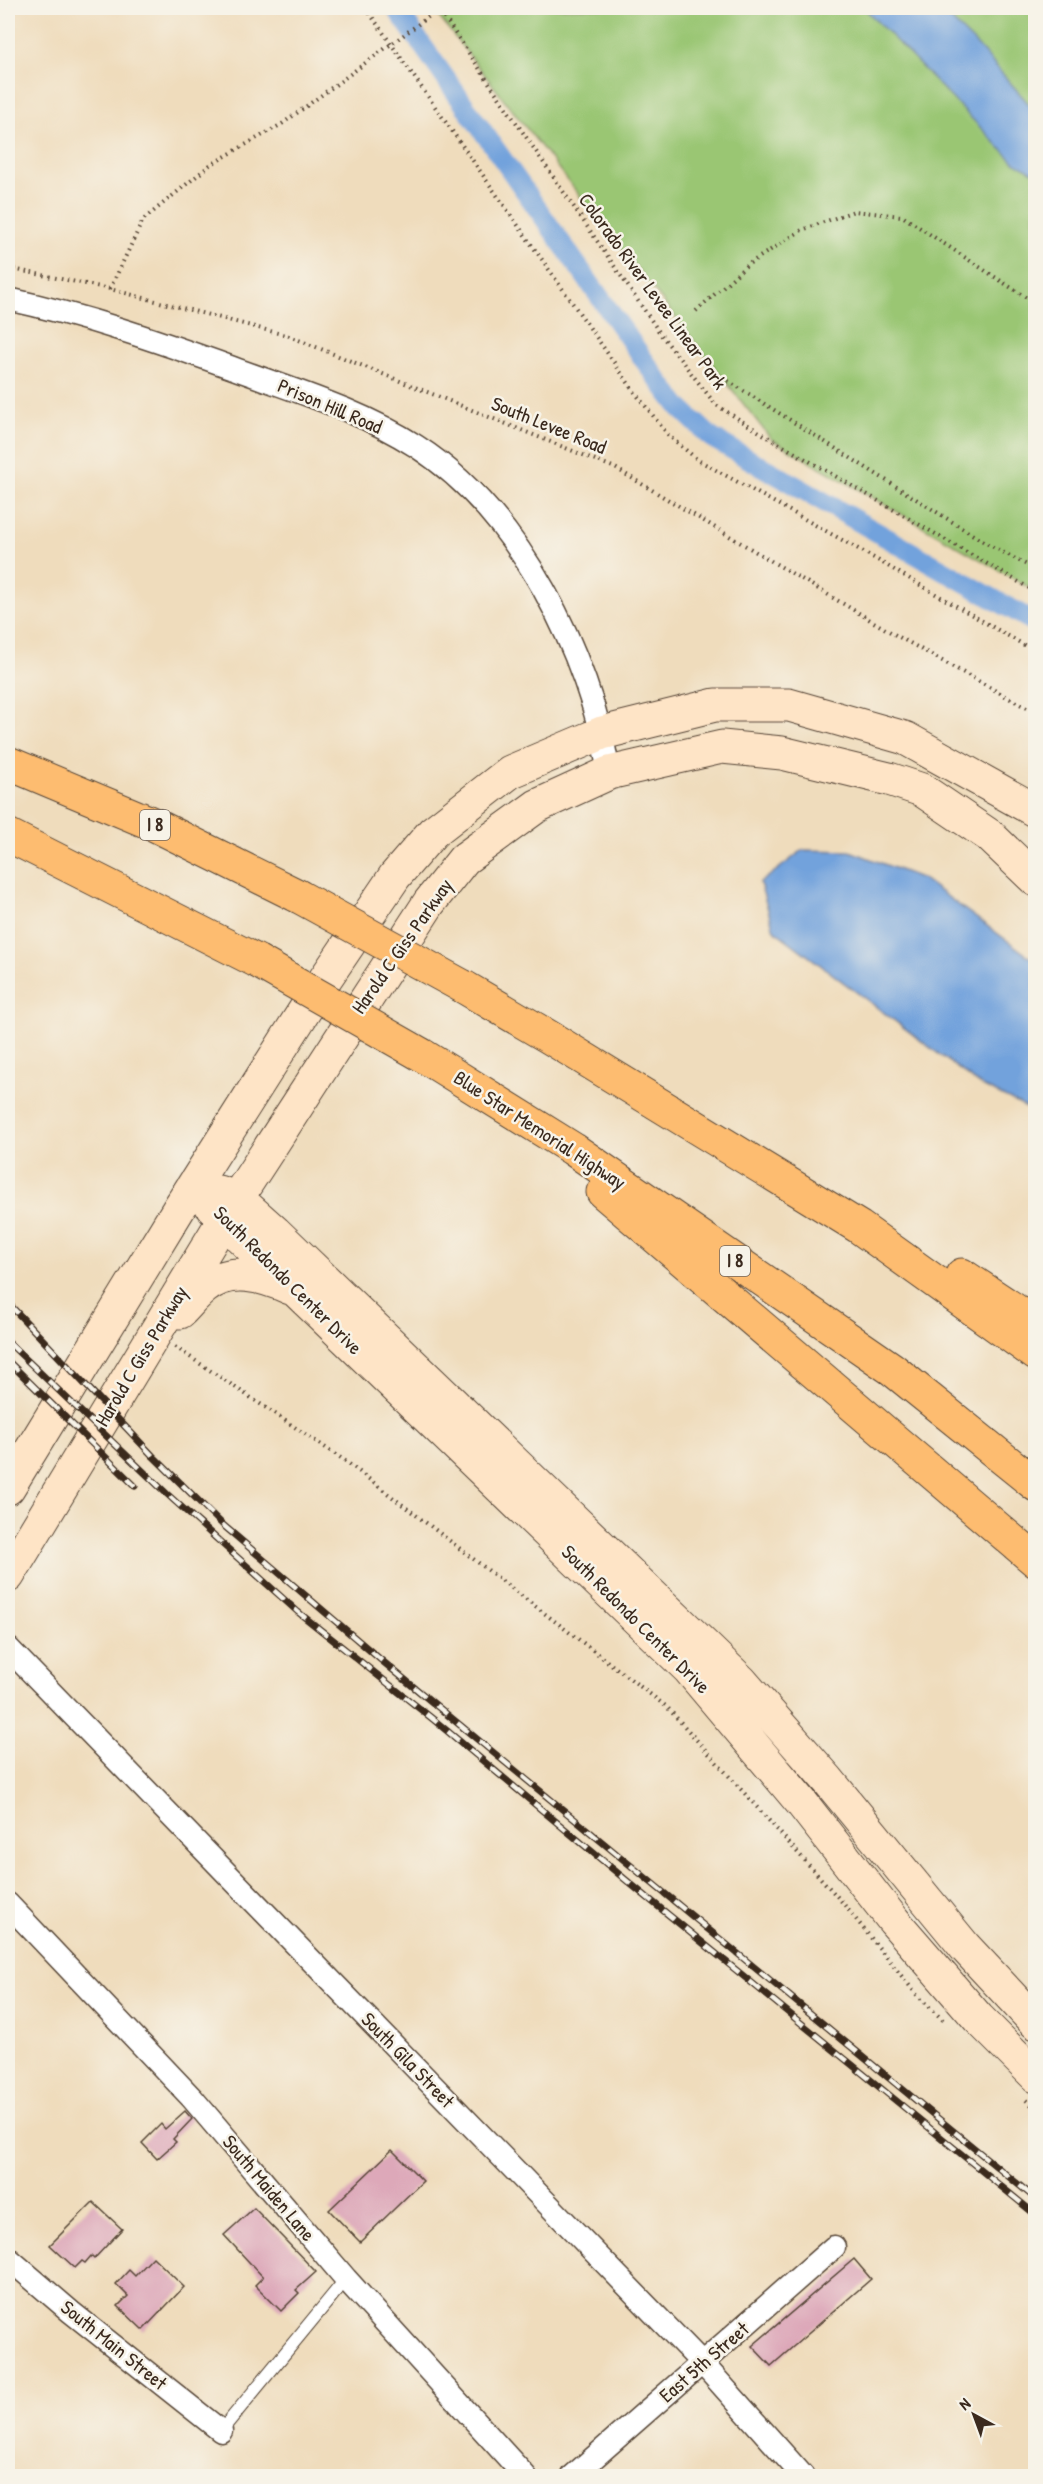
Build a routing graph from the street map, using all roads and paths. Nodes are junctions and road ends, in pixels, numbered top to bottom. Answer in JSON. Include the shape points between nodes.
{"nodes":[{"id":1,"x":366,"y":8,"type":"edge"},
{"id":2,"x":439,"y":8,"type":"edge"},
{"id":3,"x":390,"y":43,"type":"junction"},
{"id":4,"x":8,"y":268,"type":"edge"},
{"id":5,"x":110,"y":289,"type":"junction"},
{"id":6,"x":8,"y":299,"type":"edge"},
{"id":7,"x":1035,"y":304,"type":"edge"},
{"id":8,"x":696,"y":311,"type":"dead end"},
{"id":9,"x":728,"y":381,"type":"dead end"},
{"id":10,"x":1035,"y":570,"type":"edge"},
{"id":11,"x":1035,"y":591,"type":"edge"},
{"id":12,"x":1035,"y":652,"type":"edge"},
{"id":13,"x":1035,"y":713,"type":"edge"},
{"id":14,"x":602,"y":733,"type":"junction"},
{"id":15,"x":8,"y":763,"type":"edge"},
{"id":16,"x":609,"y":773,"type":"junction"},
{"id":17,"x":1035,"y":810,"type":"edge"},
{"id":18,"x":8,"y":835,"type":"edge"},
{"id":19,"x":1035,"y":880,"type":"edge"},
{"id":20,"x":549,"y":1037,"type":"junction"},
{"id":21,"x":487,"y":1094,"type":"junction"},
{"id":22,"x":269,"y":1149,"type":"junction"},
{"id":23,"x":212,"y":1204,"type":"junction"},
{"id":24,"x":275,"y":1232,"type":"junction"},
{"id":25,"x":297,"y":1290,"type":"junction"},
{"id":26,"x":1035,"y":1324,"type":"edge"},
{"id":27,"x":161,"y":1344,"type":"junction"},
{"id":28,"x":1035,"y":1354,"type":"edge"},
{"id":29,"x":1035,"y":1485,"type":"edge"},
{"id":30,"x":8,"y":1488,"type":"edge"},
{"id":31,"x":1035,"y":1561,"type":"edge"},
{"id":32,"x":8,"y":1576,"type":"edge"},
{"id":33,"x":8,"y":1648,"type":"edge"},
{"id":34,"x":8,"y":1904,"type":"edge"},
{"id":35,"x":1035,"y":2023,"type":"edge"},
{"id":36,"x":951,"y":2028,"type":"dead end"},
{"id":37,"x":1027,"y":2084,"type":"edge"},
{"id":38,"x":1035,"y":2109,"type":"edge"},
{"id":39,"x":834,"y":2247,"type":"dead end"},
{"id":40,"x":8,"y":2258,"type":"edge"},
{"id":41,"x":346,"y":2279,"type":"junction"},
{"id":42,"x":703,"y":2364,"type":"junction"},
{"id":43,"x":221,"y":2431,"type":"joint"},
{"id":44,"x":525,"y":2476,"type":"edge"},
{"id":45,"x":573,"y":2476,"type":"edge"},
{"id":46,"x":803,"y":2476,"type":"edge"}],
"edges":[{"from":1,"to":3,"type":"path"},
{"from":2,"to":3,"type":"path"},
{"from":2,"to":11,"type":"path","name":"Colorado River Levee Linear Park","via":[[662,336],[716,405]]},
{"from":3,"to":5,"type":"path","via":[[282,124],[210,165],[143,220]]},
{"from":3,"to":12,"type":"path","via":[[669,436],[698,460]]},
{"from":4,"to":5,"type":"path","name":"South Levee Road"},
{"from":5,"to":13,"type":"path","name":"South Levee Road","via":[[289,336],[615,468]]},
{"from":6,"to":14,"type":"street","name":"Prison Hill Road","via":[[118,327],[329,403],[367,418],[416,446],[475,496],[546,591],[570,642]]},
{"from":7,"to":8,"type":"path","via":[[902,216],[854,211],[802,230],[747,265]]},
{"from":9,"to":10,"type":"path"},
{"from":14,"to":16,"type":"street","name":"Prison Hill Road"},
{"from":14,"to":17,"type":"main road","name":"Harold C Giss Parkway","via":[[715,705],[789,705],[905,738]]},
{"from":14,"to":23,"type":"main road","name":"Harold C Giss Parkway","via":[[510,772],[433,832],[395,876],[214,1153]]},
{"from":15,"to":20,"type":"highway","number":"I 8","bridge":true,"via":[[153,824],[298,896]]},
{"from":16,"to":19,"type":"main road","name":"Harold C Giss Parkway","via":[[722,747],[782,753],[889,779],[922,790],[990,836]]},
{"from":16,"to":22,"type":"main road","name":"Harold C Giss Parkway","via":[[537,806],[464,859],[416,923]]},
{"from":18,"to":21,"type":"highway","name":"Blue Star Memorial Highway","number":"I 8","bridge":true,"via":[[257,961]]},
{"from":20,"to":26,"type":"highway","via":[[678,1091]]},
{"from":20,"to":28,"type":"highway","number":"I 8","via":[[859,1227]]},
{"from":21,"to":29,"type":"highway","name":"Blue Star Memorial Highway","number":"I 8","via":[[892,1369]]},
{"from":21,"to":31,"type":"highway"},
{"from":22,"to":23,"type":"main road","name":"Harold C Giss Parkway"},
{"from":22,"to":24,"type":"main road","via":[[265,1201]]},
{"from":23,"to":24,"type":"main road","name":"South Redondo Center Drive"},
{"from":23,"to":25,"type":"main road","name":"South Redondo Center Drive"},
{"from":23,"to":27,"type":"main road","name":"Harold C Giss Parkway"},
{"from":23,"to":30,"type":"main road","name":"Harold C Giss Parkway"},
{"from":24,"to":35,"type":"main road","name":"South Redondo Center Drive","via":[[741,1682],[828,1780],[965,1947]]},
{"from":25,"to":27,"type":"main road","via":[[266,1278],[239,1274],[219,1280],[205,1287]]},
{"from":25,"to":37,"type":"main road","name":"South Redondo Center Drive","via":[[689,1669],[978,2018]]},
{"from":27,"to":32,"type":"main road","name":"Harold C Giss Parkway"},
{"from":27,"to":36,"type":"path","via":[[344,1460],[667,1707],[842,1902],[917,1995]]},
{"from":33,"to":42,"type":"street","name":"South Gila Street"},
{"from":34,"to":41,"type":"street","name":"South Maiden Lane","via":[[192,2098]]},
{"from":37,"to":38,"type":"path"},
{"from":39,"to":42,"type":"street","name":"East 5th Street"},
{"from":40,"to":43,"type":"street","name":"South Main Street"},
{"from":41,"to":43,"type":"lane"},
{"from":41,"to":44,"type":"street","name":"South Maiden Lane"},
{"from":42,"to":45,"type":"street","name":"East 5th Street"},
{"from":42,"to":46,"type":"street","name":"South Gila Street"}]}
